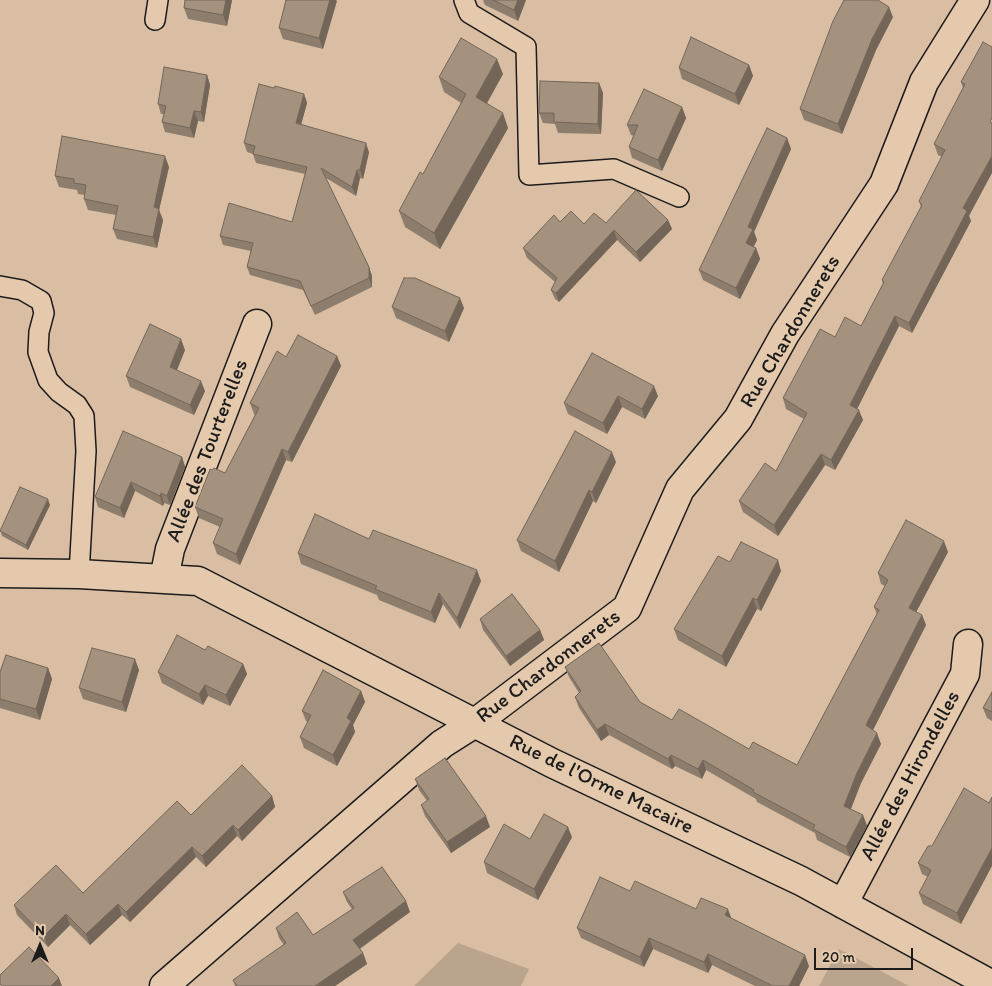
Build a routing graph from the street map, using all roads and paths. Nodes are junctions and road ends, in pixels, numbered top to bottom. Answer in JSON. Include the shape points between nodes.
{"nodes":[{"id":1,"x":158,"y":0,"type":"edge"},
{"id":2,"x":464,"y":0,"type":"edge"},
{"id":3,"x":975,"y":0,"type":"edge"},
{"id":4,"x":155,"y":20,"type":"dead end"},
{"id":5,"x":679,"y":197,"type":"dead end"},
{"id":6,"x":0,"y":286,"type":"edge"},
{"id":7,"x":257,"y":324,"type":"dead end"},
{"id":8,"x":0,"y":573,"type":"edge"},
{"id":9,"x":79,"y":574,"type":"junction"},
{"id":10,"x":164,"y":579,"type":"junction"},
{"id":11,"x":968,"y":644,"type":"dead end"},
{"id":12,"x":475,"y":723,"type":"junction"},
{"id":13,"x":843,"y":904,"type":"junction"},
{"id":14,"x":992,"y":985,"type":"edge"},
{"id":15,"x":164,"y":986,"type":"edge"}],
"edges":[{"from":1,"to":4,"type":"lane"},
{"from":2,"to":5,"type":"lane","via":[[469,13],[526,47],[529,175],[614,169]]},
{"from":3,"to":12,"type":"street","name":"Rue Chardonnerets","via":[[924,82],[884,184],[785,334],[738,419],[680,489],[627,608]]},
{"from":6,"to":9,"type":"lane","via":[[22,290],[41,301],[44,313],[38,352],[48,380],[78,404],[84,416],[86,451]]},
{"from":7,"to":10,"type":"street","name":"Allée des Tourterelles","via":[[170,549]]},
{"from":8,"to":9,"type":"street","name":"Rue de l'Orme Macaire"},
{"from":9,"to":10,"type":"street","name":"Rue de l'Orme Macaire"},
{"from":10,"to":12,"type":"street","name":"Rue de l'Orme Macaire","via":[[198,581]]},
{"from":11,"to":13,"type":"street","name":"Allée des Hirondelles","via":[[965,674]]},
{"from":12,"to":13,"type":"street","name":"Rue de l'Orme Macaire"},
{"from":12,"to":15,"type":"street","name":"Rue Chardonnerets","via":[[442,744]]},
{"from":13,"to":14,"type":"street","name":"Rue de l'Orme Macaire"}]}
